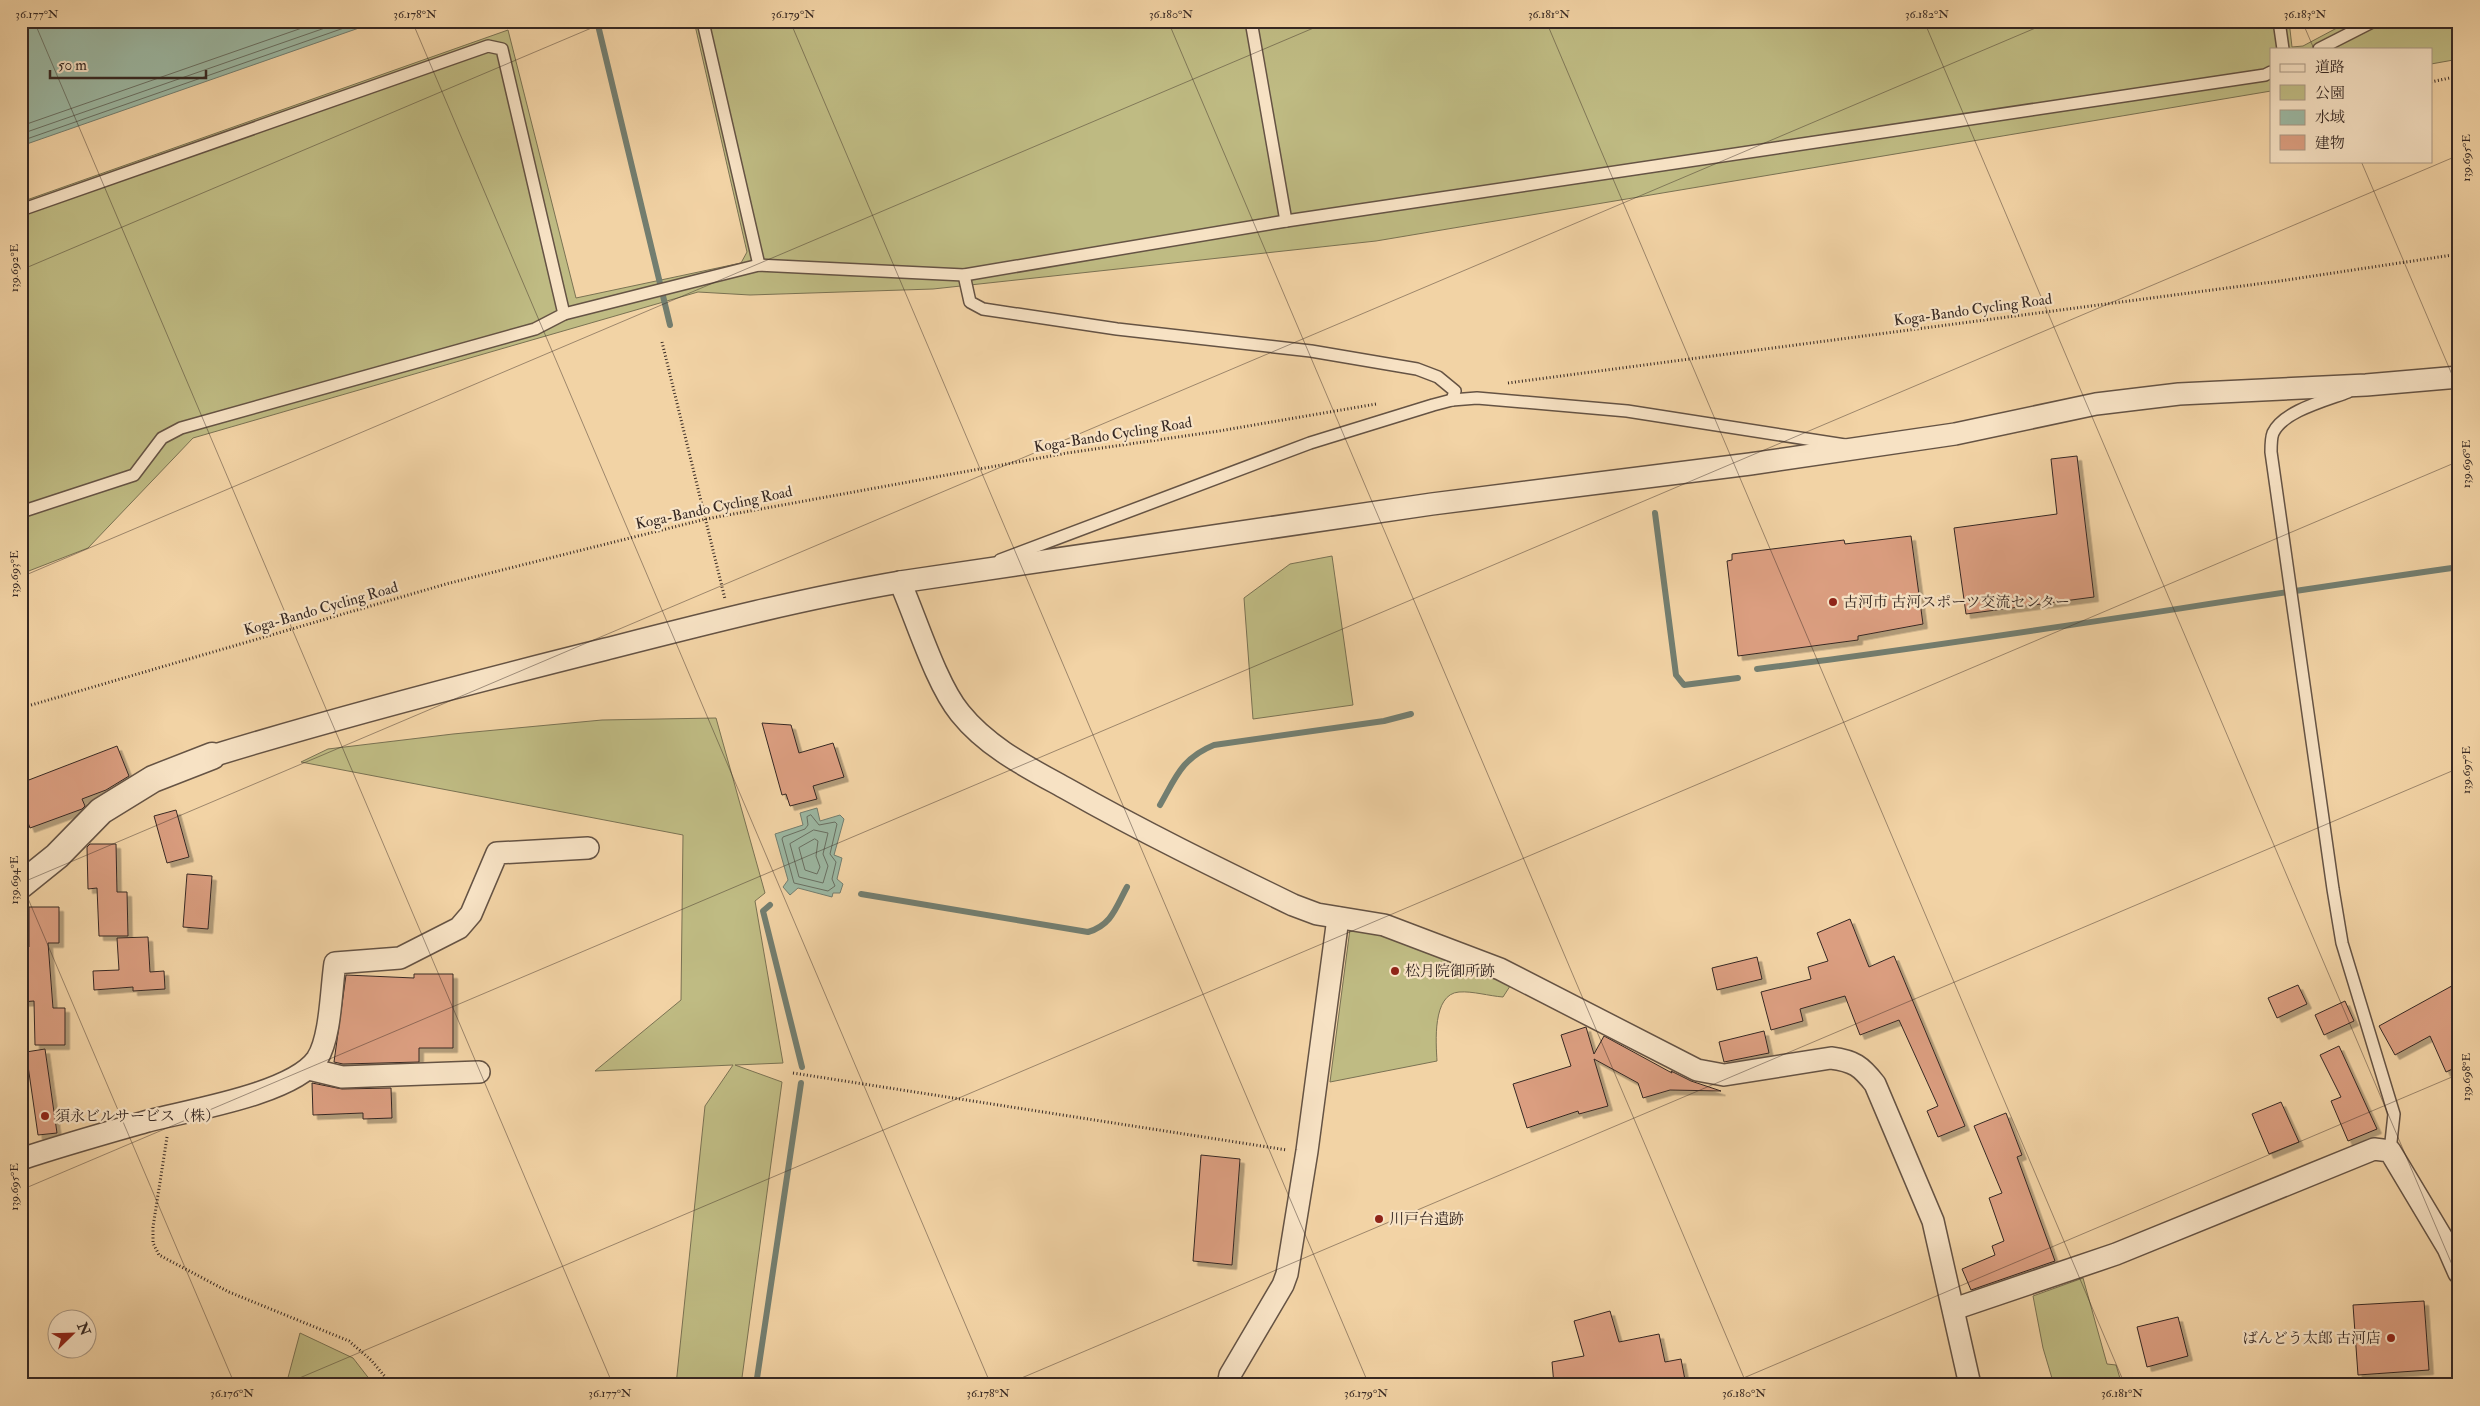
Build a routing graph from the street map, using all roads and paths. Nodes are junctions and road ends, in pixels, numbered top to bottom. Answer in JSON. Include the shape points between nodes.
{"nodes":[{"id":1,"x":706,"y":21,"type":"edge"},
{"id":2,"x":1251,"y":21,"type":"edge"},
{"id":3,"x":2279,"y":21,"type":"edge"},
{"id":4,"x":2374,"y":21,"type":"edge"},
{"id":5,"x":2283,"y":48,"type":"edge"},
{"id":6,"x":2321,"y":48,"type":"edge"},
{"id":7,"x":2270,"y":72,"type":"edge"},
{"id":8,"x":2459,"y":76,"type":"edge"},
{"id":9,"x":2432,"y":82,"type":"edge"},
{"id":10,"x":21,"y":210,"type":"edge"},
{"id":11,"x":1286,"y":221,"type":"junction"},
{"id":12,"x":2459,"y":254,"type":"edge"},
{"id":13,"x":759,"y":266,"type":"junction"},
{"id":14,"x":964,"y":275,"type":"junction"},
{"id":15,"x":564,"y":314,"type":"junction"},
{"id":16,"x":662,"y":342,"type":"dead end"},
{"id":17,"x":2459,"y":377,"type":"edge"},
{"id":18,"x":1499,"y":385,"type":"dead end"},
{"id":19,"x":2366,"y":385,"type":"junction"},
{"id":20,"x":1452,"y":400,"type":"junction"},
{"id":21,"x":1380,"y":403,"type":"dead end"},
{"id":22,"x":1859,"y":448,"type":"junction"},
{"id":23,"x":22,"y":510,"type":"edge"},
{"id":24,"x":706,"y":519,"type":"junction"},
{"id":25,"x":963,"y":572,"type":"junction"},
{"id":26,"x":900,"y":582,"type":"junction"},
{"id":27,"x":726,"y":601,"type":"dead end"},
{"id":28,"x":21,"y":708,"type":"edge"},
{"id":29,"x":212,"y":756,"type":"joint"},
{"id":30,"x":588,"y":848,"type":"dead end"},
{"id":31,"x":21,"y":885,"type":"edge"},
{"id":32,"x":1338,"y":918,"type":"junction"},
{"id":33,"x":309,"y":1069,"type":"junction"},
{"id":34,"x":479,"y":1072,"type":"dead end"},
{"id":35,"x":793,"y":1073,"type":"dead end"},
{"id":36,"x":165,"y":1116,"type":"junction"},
{"id":37,"x":1307,"y":1151,"type":"junction"},
{"id":38,"x":2390,"y":1151,"type":"junction"},
{"id":39,"x":21,"y":1159,"type":"edge"},
{"id":40,"x":2459,"y":1273,"type":"edge"},
{"id":41,"x":1954,"y":1310,"type":"junction"},
{"id":42,"x":392,"y":1385,"type":"edge"},
{"id":43,"x":1228,"y":1385,"type":"edge"},
{"id":44,"x":1970,"y":1385,"type":"edge"}],
"edges":[{"from":1,"to":13,"type":"lane","via":[[703,22]]},
{"from":2,"to":11,"type":"lane"},
{"from":3,"to":5,"type":"lane"},
{"from":4,"to":6,"type":"lane"},
{"from":7,"to":11,"type":"lane"},
{"from":8,"to":9,"type":"path"},
{"from":10,"to":15,"type":"lane","via":[[488,46],[502,49]]},
{"from":11,"to":14,"type":"lane"},
{"from":12,"to":18,"type":"path","name":"Koga-Bando Cycling Road","via":[[2280,281]]},
{"from":13,"to":14,"type":"lane"},
{"from":13,"to":15,"type":"lane"},
{"from":14,"to":20,"type":"lane","via":[[970,302],[983,309],[1117,330],[1311,351],[1417,369],[1438,377],[1455,391]]},
{"from":15,"to":23,"type":"lane","via":[[536,329],[181,428],[162,438],[134,475]]},
{"from":16,"to":24,"type":"path"},
{"from":17,"to":19,"type":"street"},
{"from":19,"to":22,"type":"street","via":[[2179,394],[2096,404],[1955,434]]},
{"from":19,"to":38,"type":"lane","via":[[2292,414],[2272,434],[2271,452],[2342,943],[2394,1114]]},
{"from":20,"to":22,"type":"lane","via":[[1477,398],[1627,411]]},
{"from":20,"to":25,"type":"lane","via":[[1310,443],[1003,560]]},
{"from":21,"to":24,"type":"path","name":"Koga-Bando Cycling Road","via":[[1067,453]]},
{"from":22,"to":25,"type":"street","via":[[1432,504]]},
{"from":24,"to":27,"type":"path"},
{"from":24,"to":28,"type":"path","name":"Koga-Bando Cycling Road","via":[[446,584]]},
{"from":25,"to":26,"type":"street"},
{"from":26,"to":29,"type":"street","via":[[821,596],[521,670]]},
{"from":26,"to":32,"type":"street","via":[[944,687],[959,712],[982,736],[1011,758],[1123,821],[1294,906]]},
{"from":29,"to":31,"type":"street","via":[[153,779],[101,811],[57,856]]},
{"from":30,"to":33,"type":"street","via":[[497,853],[471,914],[459,928],[400,958],[335,963],[326,1032],[318,1057]]},
{"from":32,"to":37,"type":"street"},
{"from":32,"to":41,"type":"street","via":[[1384,925],[1500,969],[1696,1070],[1724,1076],[1831,1058],[1848,1060],[1864,1069],[1875,1084],[1933,1220]]},
{"from":33,"to":34,"type":"street","via":[[342,1077]]},
{"from":33,"to":36,"type":"street","via":[[245,1098]]},
{"from":35,"to":37,"type":"path","via":[[1197,1138]]},
{"from":36,"to":39,"type":"street"},
{"from":36,"to":42,"type":"path","via":[[168,1130],[153,1227],[153,1242],[159,1256],[228,1292],[349,1341]]},
{"from":37,"to":43,"type":"street","via":[[1285,1279],[1230,1375]]},
{"from":38,"to":40,"type":"street","via":[[2448,1248]]},
{"from":38,"to":41,"type":"street","via":[[2374,1149],[2116,1254]]},
{"from":41,"to":44,"type":"street"}]}
